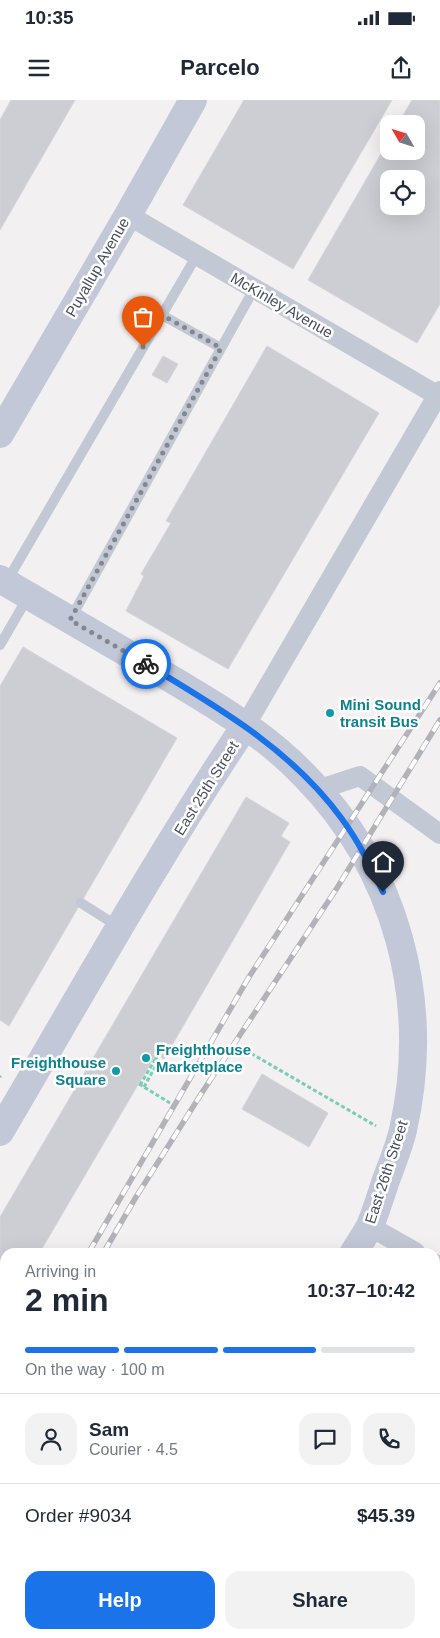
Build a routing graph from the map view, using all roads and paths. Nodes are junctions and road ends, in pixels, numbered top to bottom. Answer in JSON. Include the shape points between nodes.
{"nodes":[{"id":1,"x":193,"y":100,"type":"edge"},
{"id":2,"x":128,"y":215,"type":"junction"},
{"id":3,"x":197,"y":255,"type":"junction"},
{"id":4,"x":254,"y":289,"type":"junction"},
{"id":5,"x":162,"y":315,"type":"junction"},
{"id":6,"x":221,"y":348,"type":"junction"},
{"id":7,"x":439,"y":393,"type":"edge"},
{"id":8,"x":0,"y":434,"type":"edge"},
{"id":9,"x":12,"y":586,"type":"edge"},
{"id":10,"x":70,"y":620,"type":"junction"},
{"id":11,"x":0,"y":645,"type":"edge"},
{"id":12,"x":245,"y":726,"type":"junction"},
{"id":13,"x":317,"y":790,"type":"junction"},
{"id":14,"x":440,"y":834,"type":"edge"},
{"id":15,"x":81,"y":904,"type":"dead end"},
{"id":16,"x":120,"y":927,"type":"junction"},
{"id":17,"x":240,"y":1047,"type":"dead end"},
{"id":18,"x":155,"y":1058,"type":"dead end"},
{"id":19,"x":170,"y":1103,"type":"dead end"},
{"id":20,"x":376,"y":1126,"type":"dead end"},
{"id":21,"x":0,"y":1132,"type":"edge"},
{"id":22,"x":370,"y":1226,"type":"junction"},
{"id":23,"x":356,"y":1248,"type":"edge"},
{"id":24,"x":408,"y":1248,"type":"edge"}],
"edges":[{"from":1,"to":2,"type":"street","name":"Puyallup Avenue"},
{"from":2,"to":3,"type":"street","name":"McKinley Avenue"},
{"from":2,"to":8,"type":"street","name":"Puyallup Avenue"},
{"from":3,"to":4,"type":"street","name":"McKinley Avenue"},
{"from":3,"to":5,"type":"lane"},
{"from":4,"to":6,"type":"lane"},
{"from":4,"to":7,"type":"street","name":"McKinley Avenue"},
{"from":5,"to":6,"type":"lane"},
{"from":5,"to":9,"type":"lane"},
{"from":6,"to":10,"type":"lane"},
{"from":7,"to":12,"type":"street","name":"East 25th Street"},
{"from":9,"to":10,"type":"street","name":"East 26th Street"},
{"from":9,"to":11,"type":"lane"},
{"from":10,"to":12,"type":"street","name":"East 26th Street","via":[[214,704]]},
{"from":12,"to":13,"type":"street","name":"East 26th Street","via":[[275,748]]},
{"from":12,"to":16,"type":"street","name":"East 25th Street"},
{"from":13,"to":14,"type":"street","via":[[360,776]]},
{"from":13,"to":22,"type":"street","name":"East 26th Street","via":[[342,819],[371,868],[390,909],[409,985],[411,1077],[403,1131]]},
{"from":15,"to":16,"type":"lane"},
{"from":16,"to":21,"type":"street","name":"East 25th Street"},
{"from":17,"to":20,"type":"path"},
{"from":18,"to":19,"type":"path","via":[[159,1060],[141,1085]]},
{"from":22,"to":23,"type":"street","name":"East 26th Street"},
{"from":22,"to":24,"type":"street"}]}
